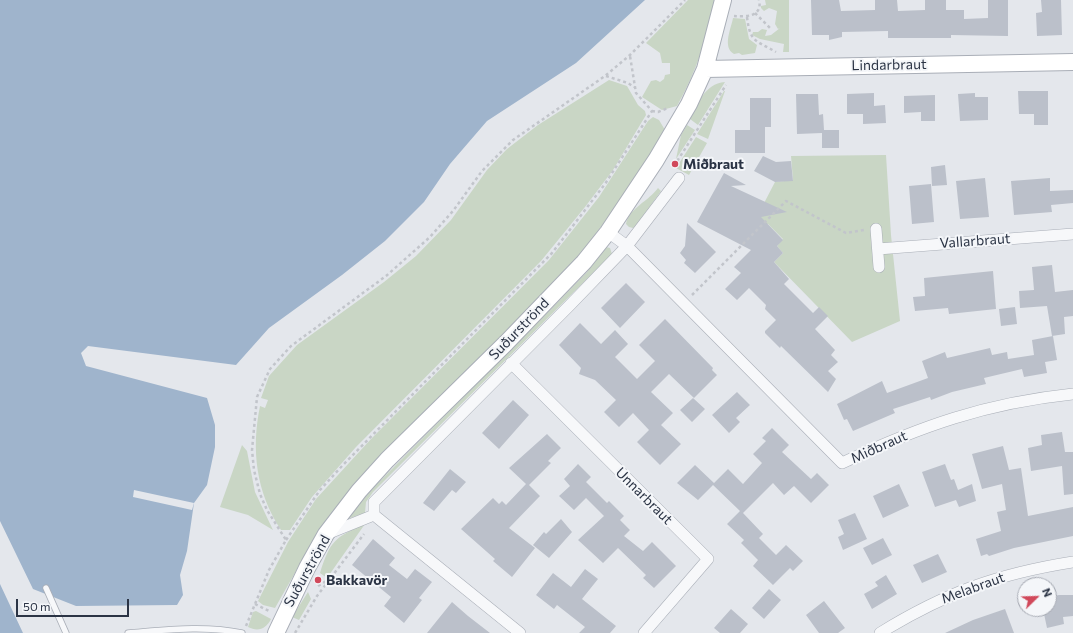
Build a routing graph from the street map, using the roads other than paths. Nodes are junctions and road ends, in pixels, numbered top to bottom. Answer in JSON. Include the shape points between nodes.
{"nodes":[{"id":1,"x":722,"y":7,"type":"edge"},
{"id":2,"x":1073,"y":62,"type":"edge"},
{"id":3,"x":705,"y":69,"type":"junction"},
{"id":4,"x":678,"y":178,"type":"road end"},
{"id":5,"x":876,"y":229,"type":"road end"},
{"id":6,"x":608,"y":232,"type":"junction"},
{"id":7,"x":1073,"y":234,"type":"edge"},
{"id":8,"x":627,"y":246,"type":"junction"},
{"id":9,"x":878,"y":249,"type":"junction"},
{"id":10,"x":879,"y":267,"type":"dead end"},
{"id":11,"x":511,"y":363,"type":"junction"},
{"id":12,"x":1073,"y":394,"type":"edge"},
{"id":13,"x":375,"y":516,"type":"junction"},
{"id":14,"x":326,"y":534,"type":"junction"},
{"id":15,"x":1073,"y":562,"type":"edge"},
{"id":16,"x":46,"y":588,"type":"dead end"},
{"id":17,"x":143,"y":632,"type":"edge"},
{"id":18,"x":66,"y":633,"type":"edge"},
{"id":19,"x":128,"y":633,"type":"edge"},
{"id":20,"x":242,"y":633,"type":"edge"},
{"id":21,"x":276,"y":633,"type":"edge"},
{"id":22,"x":520,"y":633,"type":"edge"},
{"id":23,"x":644,"y":633,"type":"edge"},
{"id":24,"x":880,"y":633,"type":"edge"}],
"edges":[{"from":1,"to":3,"type":"street","name":"Suðurströnd"},
{"from":2,"to":3,"type":"street","name":"Lindarbraut"},
{"from":3,"to":6,"type":"street","name":"Suðurströnd","via":[[668,142]]},
{"from":4,"to":8,"type":"street"},
{"from":5,"to":9,"type":"street"},
{"from":6,"to":8,"type":"street","name":"Miðbraut"},
{"from":6,"to":14,"type":"street","name":"Suðurströnd","via":[[584,262],[506,343],[383,465]]},
{"from":7,"to":9,"type":"street","name":"Vallarbraut"},
{"from":8,"to":11,"type":"street"},
{"from":8,"to":12,"type":"street","name":"Miðbraut","via":[[842,463],[897,438],[989,407]]},
{"from":9,"to":10,"type":"street"},
{"from":11,"to":13,"type":"street","via":[[374,502]]},
{"from":11,"to":23,"type":"street","name":"Unnarbraut","via":[[708,559]]},
{"from":13,"to":14,"type":"street"},
{"from":13,"to":22,"type":"street"},
{"from":14,"to":21,"type":"street","name":"Suðurströnd","via":[[300,579]]},
{"from":15,"to":24,"type":"street","name":"Melabraut","via":[[1017,572],[957,592],[915,612]]},
{"from":16,"to":18,"type":"lane"},
{"from":17,"to":19,"type":"lane"},
{"from":17,"to":20,"type":"lane","via":[[216,629]]}]}
